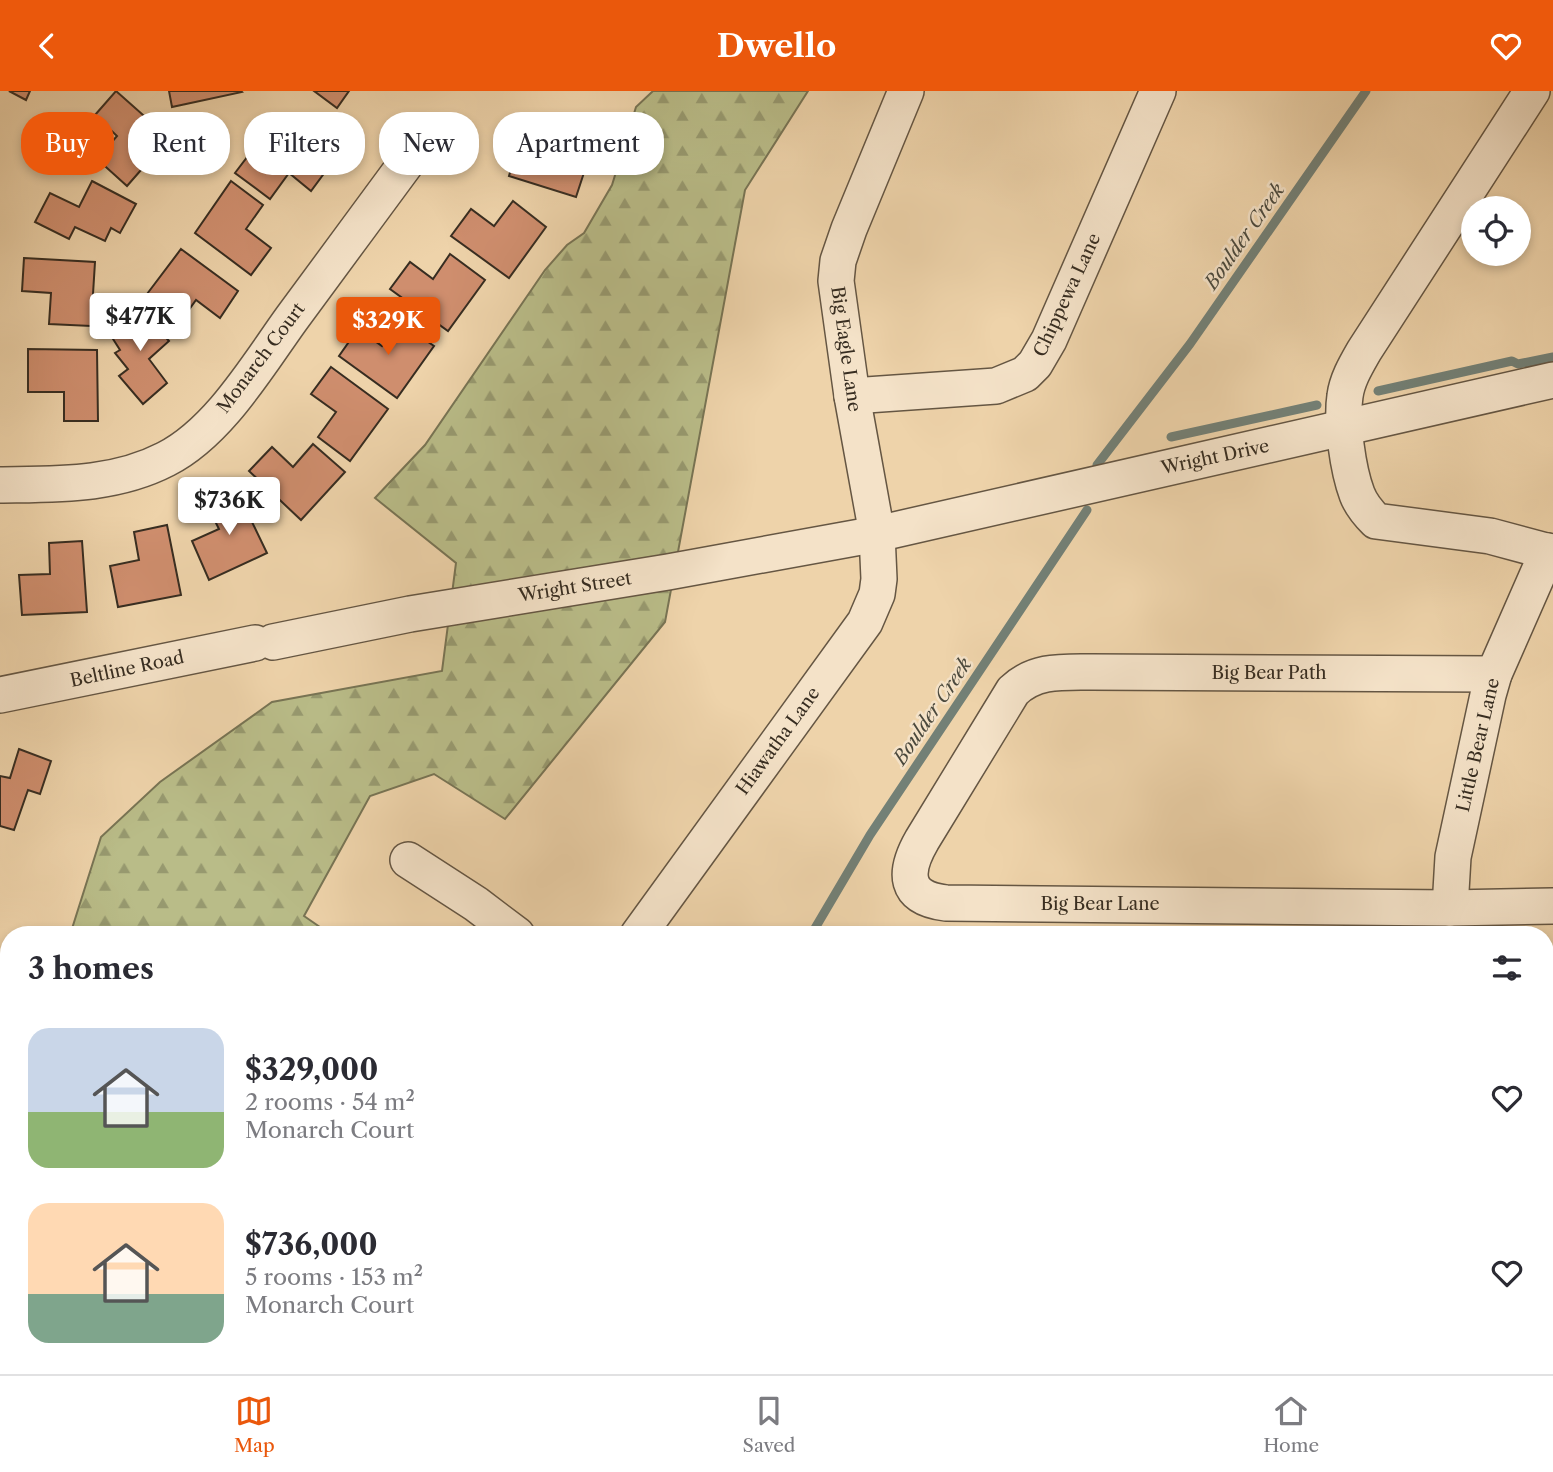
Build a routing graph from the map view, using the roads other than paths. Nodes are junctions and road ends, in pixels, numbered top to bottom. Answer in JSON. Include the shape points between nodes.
{"nodes":[{"id":1,"x":906,"y":91,"type":"edge"},
{"id":2,"x":1158,"y":91,"type":"edge"},
{"id":3,"x":1532,"y":91,"type":"edge"},
{"id":4,"x":398,"y":175,"type":"edge"},
{"id":5,"x":1553,"y":380,"type":"edge"},
{"id":6,"x":852,"y":396,"type":"junction"},
{"id":7,"x":1344,"y":429,"type":"junction"},
{"id":8,"x":0,"y":485,"type":"edge"},
{"id":9,"x":877,"y":534,"type":"junction"},
{"id":10,"x":1551,"y":552,"type":"edge"},
{"id":11,"x":264,"y":642,"type":"joint"},
{"id":12,"x":1044,"y":673,"type":"joint"},
{"id":13,"x":1494,"y":674,"type":"junction"},
{"id":14,"x":0,"y":695,"type":"edge"},
{"id":15,"x":408,"y":860,"type":"dead end"},
{"id":16,"x":1553,"y":907,"type":"edge"},
{"id":17,"x":1450,"y":908,"type":"junction"},
{"id":18,"x":505,"y":926,"type":"edge"},
{"id":19,"x":645,"y":926,"type":"edge"}],
"edges":[{"from":1,"to":6,"type":"street","name":"Big Eagle Lane","via":[[838,261],[836,281]]},
{"from":2,"to":6,"type":"street","name":"Chippewa Lane","via":[[1049,341],[1025,374],[996,386]]},
{"from":3,"to":7,"type":"street","via":[[1352,372],[1345,395]]},
{"from":4,"to":8,"type":"street","name":"Monarch Court","via":[[233,399],[191,443],[168,459],[104,480]]},
{"from":5,"to":7,"type":"street","name":"Wright Drive"},
{"from":6,"to":9,"type":"street","name":"Big Eagle Lane"},
{"from":7,"to":9,"type":"street","name":"Wright Drive"},
{"from":7,"to":10,"type":"street","via":[[1357,495],[1376,521],[1490,536]]},
{"from":9,"to":11,"type":"street","name":"Wright Street"},
{"from":9,"to":19,"type":"street","name":"Hiawatha Lane","via":[[878,586],[865,622]]},
{"from":10,"to":13,"type":"street","name":"Little Bear Lane"},
{"from":11,"to":14,"type":"street","name":"Beltline Road"},
{"from":12,"to":13,"type":"street","name":"Big Bear Path"},
{"from":12,"to":17,"type":"street","name":"Big Bear Lane","via":[[1013,691],[911,859],[918,895],[946,903]]},
{"from":13,"to":17,"type":"street","name":"Little Bear Lane","via":[[1453,856]]},
{"from":15,"to":18,"type":"street"},
{"from":16,"to":17,"type":"street","name":"Big Bear Lane"}]}
